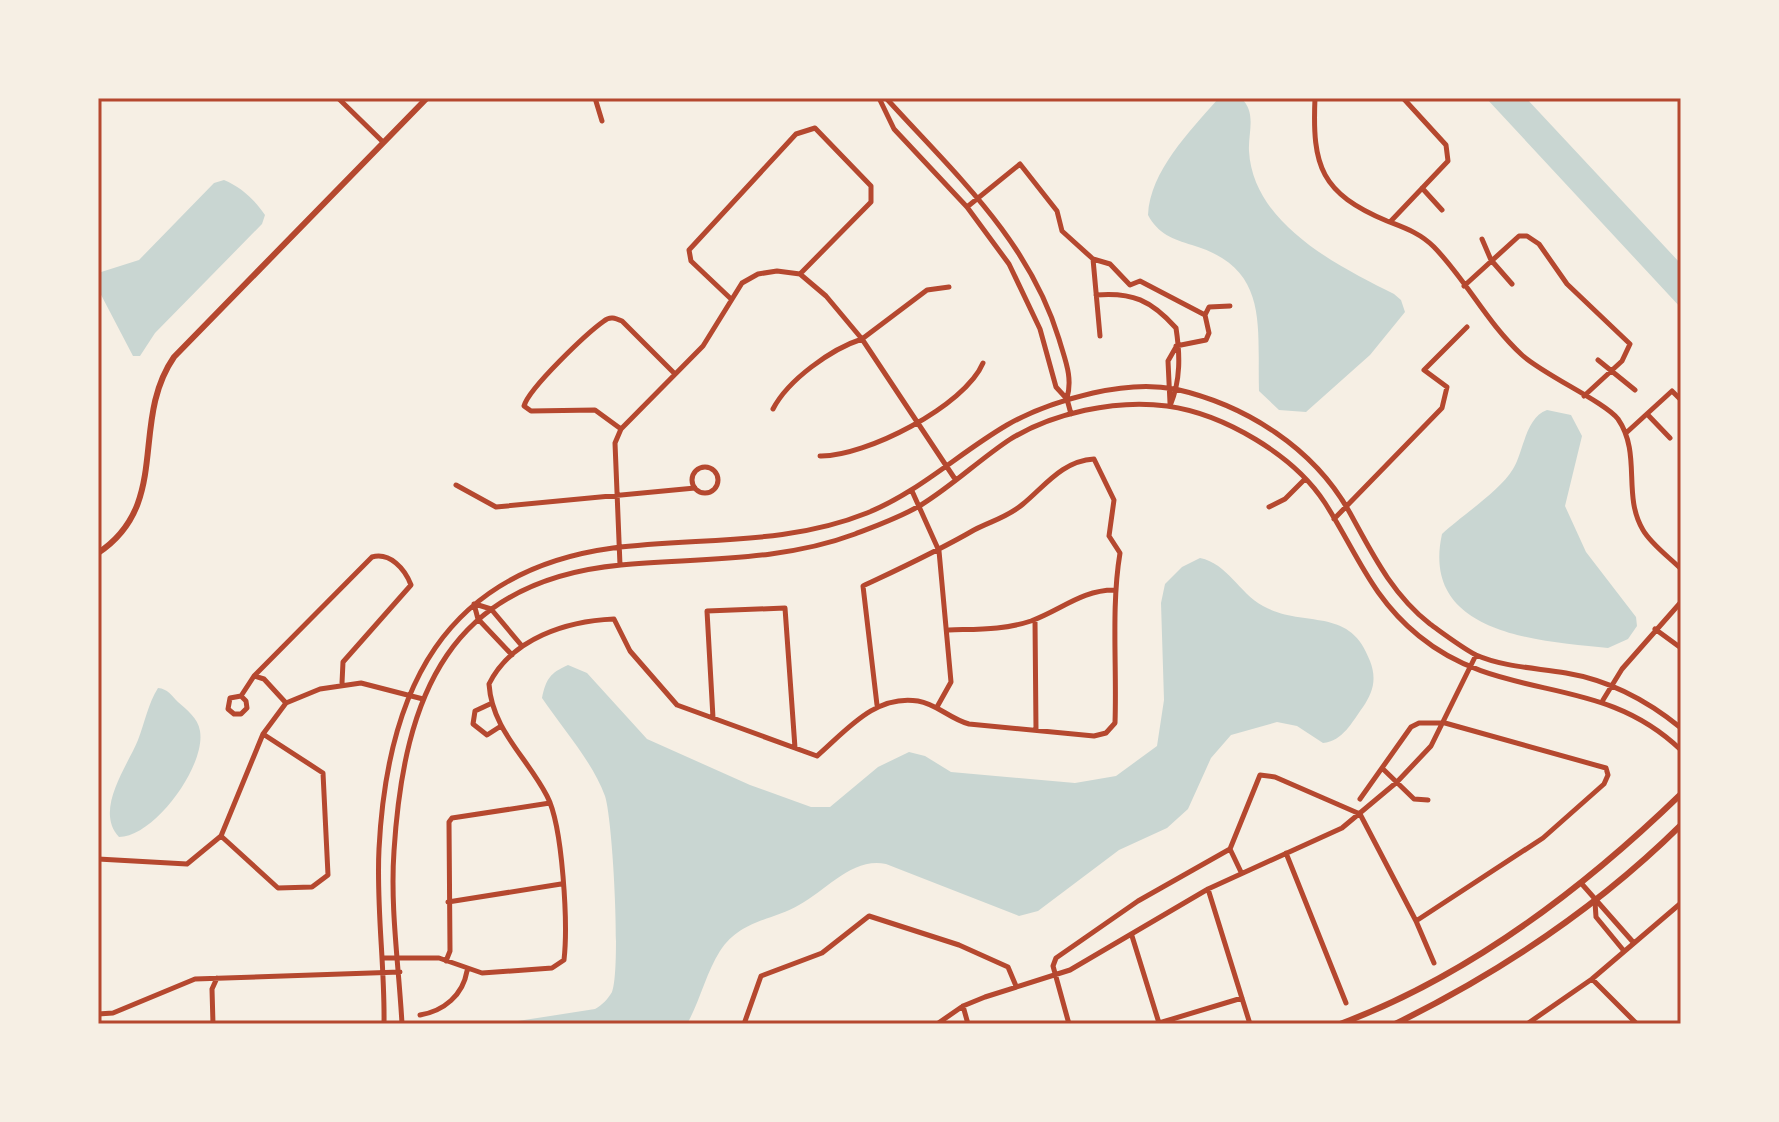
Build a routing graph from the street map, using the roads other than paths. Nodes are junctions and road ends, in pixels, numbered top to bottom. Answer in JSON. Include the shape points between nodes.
{"nodes":[{"id":1,"x":338,"y":98,"type":"edge"},
{"id":2,"x":427,"y":98,"type":"edge"},
{"id":3,"x":595,"y":98,"type":"edge"},
{"id":4,"x":879,"y":98,"type":"edge"},
{"id":5,"x":886,"y":98,"type":"edge"},
{"id":6,"x":1315,"y":98,"type":"edge"},
{"id":7,"x":1403,"y":98,"type":"edge"},
{"id":8,"x":602,"y":121,"type":"dead end"},
{"id":9,"x":383,"y":142,"type":"junction"},
{"id":10,"x":1422,"y":188,"type":"junction"},
{"id":11,"x":979,"y":197,"type":"junction"},
{"id":12,"x":967,"y":207,"type":"junction"},
{"id":13,"x":1442,"y":210,"type":"dead end"},
{"id":14,"x":1390,"y":222,"type":"junction"},
{"id":15,"x":1482,"y":239,"type":"dead end"},
{"id":16,"x":1093,"y":259,"type":"junction"},
{"id":17,"x":1491,"y":260,"type":"junction"},
{"id":18,"x":800,"y":274,"type":"junction"},
{"id":19,"x":1512,"y":284,"type":"dead end"},
{"id":20,"x":1130,"y":285,"type":"junction"},
{"id":21,"x":1464,"y":286,"type":"junction"},
{"id":22,"x":949,"y":287,"type":"dead end"},
{"id":23,"x":1130,"y":294,"type":"junction"},
{"id":24,"x":1096,"y":295,"type":"junction"},
{"id":25,"x":730,"y":298,"type":"junction"},
{"id":26,"x":1230,"y":306,"type":"dead end"},
{"id":27,"x":1205,"y":315,"type":"junction"},
{"id":28,"x":1467,"y":327,"type":"dead end"},
{"id":29,"x":1100,"y":336,"type":"dead end"},
{"id":30,"x":862,"y":339,"type":"junction"},
{"id":31,"x":1176,"y":346,"type":"junction"},
{"id":32,"x":1598,"y":360,"type":"dead end"},
{"id":33,"x":983,"y":363,"type":"dead end"},
{"id":34,"x":673,"y":372,"type":"junction"},
{"id":35,"x":1610,"y":372,"type":"junction"},
{"id":36,"x":1168,"y":388,"type":"junction"},
{"id":37,"x":1177,"y":390,"type":"junction"},
{"id":38,"x":1635,"y":390,"type":"dead end"},
{"id":39,"x":1584,"y":396,"type":"junction"},
{"id":40,"x":1067,"y":399,"type":"junction"},
{"id":41,"x":1681,"y":400,"type":"edge"},
{"id":42,"x":1170,"y":406,"type":"junction"},
{"id":43,"x":773,"y":409,"type":"dead end"},
{"id":44,"x":1071,"y":414,"type":"junction"},
{"id":45,"x":1647,"y":414,"type":"junction"},
{"id":46,"x":918,"y":421,"type":"junction"},
{"id":47,"x":621,"y":429,"type":"junction"},
{"id":48,"x":1626,"y":433,"type":"junction"},
{"id":49,"x":1670,"y":438,"type":"dead end"},
{"id":50,"x":820,"y":456,"type":"dead end"},
{"id":51,"x":948,"y":464,"type":"junction"},
{"id":52,"x":955,"y":479,"type":"junction"},
{"id":53,"x":1304,"y":480,"type":"junction"},
{"id":54,"x":456,"y":485,"type":"dead end"},
{"id":55,"x":695,"y":488,"type":"junction"},
{"id":56,"x":912,"y":491,"type":"junction"},
{"id":57,"x":616,"y":494,"type":"junction"},
{"id":58,"x":920,"y":505,"type":"junction"},
{"id":59,"x":1269,"y":507,"type":"dead end"},
{"id":60,"x":1348,"y":509,"type":"junction"},
{"id":61,"x":1334,"y":519,"type":"junction"},
{"id":62,"x":619,"y":547,"type":"junction"},
{"id":63,"x":939,"y":551,"type":"junction"},
{"id":64,"x":98,"y":553,"type":"edge"},
{"id":65,"x":620,"y":566,"type":"junction"},
{"id":66,"x":1681,"y":569,"type":"edge"},
{"id":67,"x":1114,"y":590,"type":"junction"},
{"id":68,"x":1681,"y":602,"type":"edge"},
{"id":69,"x":474,"y":603,"type":"junction"},
{"id":70,"x":491,"y":609,"type":"junction"},
{"id":71,"x":478,"y":619,"type":"junction"},
{"id":72,"x":1035,"y":620,"type":"junction"},
{"id":73,"x":1655,"y":629,"type":"junction"},
{"id":74,"x":949,"y":630,"type":"junction"},
{"id":75,"x":522,"y":646,"type":"junction"},
{"id":76,"x":1681,"y":648,"type":"edge"},
{"id":77,"x":512,"y":655,"type":"junction"},
{"id":78,"x":1476,"y":655,"type":"junction"},
{"id":79,"x":1471,"y":667,"type":"junction"},
{"id":80,"x":254,"y":676,"type":"junction"},
{"id":81,"x":342,"y":683,"type":"junction"},
{"id":82,"x":1612,"y":687,"type":"junction"},
{"id":83,"x":409,"y":695,"type":"junction"},
{"id":84,"x":241,"y":696,"type":"dead end"},
{"id":85,"x":423,"y":699,"type":"junction"},
{"id":86,"x":1603,"y":700,"type":"junction"},
{"id":87,"x":286,"y":703,"type":"junction"},
{"id":88,"x":490,"y":704,"type":"junction"},
{"id":89,"x":877,"y":705,"type":"junction"},
{"id":90,"x":936,"y":707,"type":"junction"},
{"id":91,"x":713,"y":718,"type":"junction"},
{"id":92,"x":1445,"y":723,"type":"junction"},
{"id":93,"x":501,"y":726,"type":"junction"},
{"id":94,"x":1679,"y":726,"type":"edge"},
{"id":95,"x":1036,"y":730,"type":"junction"},
{"id":96,"x":263,"y":734,"type":"junction"},
{"id":97,"x":1666,"y":736,"type":"junction"},
{"id":98,"x":795,"y":748,"type":"junction"},
{"id":99,"x":1681,"y":750,"type":"edge"},
{"id":100,"x":1382,"y":768,"type":"junction"},
{"id":101,"x":1397,"y":782,"type":"junction"},
{"id":102,"x":1681,"y":794,"type":"edge"},
{"id":103,"x":1360,"y":799,"type":"dead end"},
{"id":104,"x":1428,"y":800,"type":"dead end"},
{"id":105,"x":550,"y":803,"type":"junction"},
{"id":106,"x":1360,"y":814,"type":"junction"},
{"id":107,"x":1681,"y":825,"type":"edge"},
{"id":108,"x":221,"y":836,"type":"junction"},
{"id":109,"x":1230,"y":849,"type":"junction"},
{"id":110,"x":1286,"y":853,"type":"junction"},
{"id":111,"x":98,"y":859,"type":"edge"},
{"id":112,"x":1241,"y":872,"type":"junction"},
{"id":113,"x":1581,"y":883,"type":"junction"},
{"id":114,"x":561,"y":884,"type":"junction"},
{"id":115,"x":1208,"y":889,"type":"junction"},
{"id":116,"x":448,"y":902,"type":"junction"},
{"id":117,"x":1595,"y":902,"type":"junction"},
{"id":118,"x":1681,"y":903,"type":"edge"},
{"id":119,"x":1416,"y":921,"type":"junction"},
{"id":120,"x":1132,"y":936,"type":"junction"},
{"id":121,"x":1633,"y":942,"type":"junction"},
{"id":122,"x":1624,"y":951,"type":"junction"},
{"id":123,"x":398,"y":957,"type":"junction"},
{"id":124,"x":384,"y":958,"type":"junction"},
{"id":125,"x":446,"y":961,"type":"junction"},
{"id":126,"x":1434,"y":963,"type":"dead end"},
{"id":127,"x":467,"y":971,"type":"junction"},
{"id":128,"x":400,"y":972,"type":"junction"},
{"id":129,"x":385,"y":973,"type":"junction"},
{"id":130,"x":1057,"y":976,"type":"junction"},
{"id":131,"x":217,"y":978,"type":"junction"},
{"id":132,"x":1592,"y":979,"type":"junction"},
{"id":133,"x":1016,"y":986,"type":"junction"},
{"id":134,"x":1242,"y":998,"type":"junction"},
{"id":135,"x":1346,"y":1003,"type":"dead end"},
{"id":136,"x":963,"y":1006,"type":"junction"},
{"id":137,"x":98,"y":1014,"type":"edge"},
{"id":138,"x":420,"y":1015,"type":"dead end"},
{"id":139,"x":1159,"y":1023,"type":"edge"},
{"id":140,"x":213,"y":1024,"type":"edge"},
{"id":141,"x":384,"y":1024,"type":"edge"},
{"id":142,"x":402,"y":1024,"type":"edge"},
{"id":143,"x":744,"y":1024,"type":"edge"},
{"id":144,"x":937,"y":1024,"type":"edge"},
{"id":145,"x":968,"y":1024,"type":"edge"},
{"id":146,"x":1069,"y":1024,"type":"edge"},
{"id":147,"x":1250,"y":1024,"type":"edge"},
{"id":148,"x":1340,"y":1024,"type":"edge"},
{"id":149,"x":1395,"y":1024,"type":"edge"},
{"id":150,"x":1527,"y":1024,"type":"edge"},
{"id":151,"x":1637,"y":1024,"type":"edge"}],
"edges":[{"from":1,"to":9,"type":"street"},
{"from":2,"to":9,"type":"main road"},
{"from":3,"to":8,"type":"street"},
{"from":4,"to":12,"type":"street","via":[[894,129]]},
{"from":5,"to":11,"type":"street"},
{"from":6,"to":14,"type":"street","via":[[1314,151],[1324,174],[1353,205]]},
{"from":7,"to":10,"type":"street","via":[[1446,145],[1448,161]]},
{"from":9,"to":64,"type":"main road","via":[[168,366],[155,395],[142,500],[115,542]]},
{"from":10,"to":13,"type":"street"},
{"from":10,"to":14,"type":"street"},
{"from":11,"to":12,"type":"street"},
{"from":11,"to":16,"type":"street","via":[[1020,164],[1057,211],[1062,231]]},
{"from":11,"to":40,"type":"street","via":[[1040,288],[1072,382]]},
{"from":12,"to":40,"type":"street","via":[[1025,292],[1056,387]]},
{"from":14,"to":21,"type":"street","via":[[1410,228],[1432,245]]},
{"from":15,"to":17,"type":"street"},
{"from":16,"to":20,"type":"street","via":[[1110,264]]},
{"from":16,"to":24,"type":"street"},
{"from":17,"to":19,"type":"street"},
{"from":17,"to":21,"type":"street"},
{"from":17,"to":35,"type":"street","via":[[1519,236],[1539,244],[1567,284],[1630,344],[1630,351]]},
{"from":18,"to":25,"type":"street","via":[[758,274]]},
{"from":18,"to":25,"type":"street","via":[[871,202],[872,194],[871,186],[815,128],[796,134],[689,250],[691,261]]},
{"from":18,"to":30,"type":"street"},
{"from":20,"to":23,"type":"street"},
{"from":20,"to":27,"type":"street","via":[[1140,281]]},
{"from":21,"to":39,"type":"street","via":[[1487,320],[1524,357]]},
{"from":22,"to":30,"type":"street","via":[[927,290]]},
{"from":23,"to":24,"type":"street"},
{"from":23,"to":31,"type":"street","via":[[1174,325]]},
{"from":24,"to":29,"type":"street"},
{"from":25,"to":34,"type":"street","via":[[722,321],[703,346]]},
{"from":26,"to":27,"type":"street","via":[[1211,306]]},
{"from":27,"to":31,"type":"street","via":[[1206,340]]},
{"from":28,"to":60,"type":"street","via":[[1424,370],[1447,387],[1442,408]]},
{"from":30,"to":43,"type":"street","via":[[794,383]]},
{"from":30,"to":46,"type":"street"},
{"from":31,"to":36,"type":"street","via":[[1168,361]]},
{"from":31,"to":37,"type":"street"},
{"from":32,"to":35,"type":"street"},
{"from":33,"to":46,"type":"street","via":[[965,387]]},
{"from":34,"to":47,"type":"street"},
{"from":34,"to":47,"type":"street","via":[[622,321],[605,319],[524,406],[531,411],[595,410]]},
{"from":35,"to":38,"type":"street"},
{"from":35,"to":39,"type":"street"},
{"from":36,"to":37,"type":"street"},
{"from":36,"to":40,"type":"street","via":[[1109,389]]},
{"from":36,"to":42,"type":"street"},
{"from":37,"to":42,"type":"street"},
{"from":37,"to":60,"type":"street","via":[[1239,411],[1285,438],[1319,470]]},
{"from":39,"to":48,"type":"street","via":[[1615,415]]},
{"from":40,"to":44,"type":"street"},
{"from":40,"to":51,"type":"street","via":[[1009,424]]},
{"from":41,"to":45,"type":"street","via":[[1672,391]]},
{"from":42,"to":44,"type":"street"},
{"from":42,"to":53,"type":"street","via":[[1250,435]]},
{"from":44,"to":52,"type":"street","via":[[1010,440]]},
{"from":45,"to":48,"type":"street"},
{"from":45,"to":49,"type":"street"},
{"from":46,"to":50,"type":"street","via":[[873,445],[835,457]]},
{"from":46,"to":51,"type":"street"},
{"from":47,"to":57,"type":"street","via":[[615,443]]},
{"from":48,"to":66,"type":"street","via":[[1634,466],[1633,503],[1643,531]]},
{"from":51,"to":52,"type":"street"},
{"from":51,"to":56,"type":"street"},
{"from":52,"to":58,"type":"street"},
{"from":53,"to":59,"type":"street"},
{"from":53,"to":61,"type":"street"},
{"from":54,"to":57,"type":"street","via":[[496,507]]},
{"from":55,"to":55,"type":"street","via":[[713,490],[718,482],[715,472],[707,467],[697,470]]},
{"from":55,"to":57,"type":"street"},
{"from":56,"to":58,"type":"street"},
{"from":56,"to":62,"type":"street","via":[[824,528]]},
{"from":57,"to":62,"type":"street"},
{"from":58,"to":63,"type":"street"},
{"from":58,"to":65,"type":"street","via":[[851,536],[795,550]]},
{"from":60,"to":61,"type":"street"},
{"from":60,"to":78,"type":"street","via":[[1385,577],[1402,597]]},
{"from":61,"to":79,"type":"street","via":[[1376,594],[1421,637]]},
{"from":62,"to":65,"type":"street"},
{"from":62,"to":69,"type":"street","via":[[577,553],[519,575]]},
{"from":63,"to":67,"type":"street","via":[[1001,520],[1046,479],[1094,459],[1114,500],[1109,536],[1120,553]]},
{"from":63,"to":74,"type":"street"},
{"from":63,"to":89,"type":"street","via":[[863,586]]},
{"from":65,"to":70,"type":"street","via":[[558,574],[527,585]]},
{"from":67,"to":72,"type":"street","via":[[1094,590]]},
{"from":67,"to":95,"type":"street","via":[[1118,628],[1112,727],[1094,736]]},
{"from":68,"to":73,"type":"street"},
{"from":69,"to":70,"type":"street"},
{"from":69,"to":71,"type":"street"},
{"from":69,"to":83,"type":"street","via":[[425,661]]},
{"from":70,"to":71,"type":"street"},
{"from":70,"to":75,"type":"street"},
{"from":71,"to":77,"type":"street"},
{"from":71,"to":85,"type":"street","via":[[446,655]]},
{"from":72,"to":74,"type":"street","via":[[1009,628]]},
{"from":72,"to":95,"type":"street"},
{"from":73,"to":76,"type":"street"},
{"from":73,"to":82,"type":"street"},
{"from":74,"to":90,"type":"street","via":[[951,682]]},
{"from":75,"to":77,"type":"street"},
{"from":75,"to":91,"type":"street","via":[[561,626],[614,619],[630,651],[667,698]]},
{"from":77,"to":88,"type":"street","via":[[489,684]]},
{"from":78,"to":79,"type":"street"},
{"from":78,"to":82,"type":"street"},
{"from":79,"to":86,"type":"street","via":[[1521,685]]},
{"from":79,"to":92,"type":"street"},
{"from":80,"to":81,"type":"street","via":[[380,554],[407,574],[411,585],[343,662]]},
{"from":80,"to":84,"type":"street"},
{"from":80,"to":87,"type":"street","via":[[264,679]]},
{"from":81,"to":83,"type":"street"},
{"from":81,"to":87,"type":"street"},
{"from":82,"to":86,"type":"street"},
{"from":82,"to":94,"type":"street"},
{"from":83,"to":85,"type":"street"},
{"from":83,"to":124,"type":"street","via":[[386,776],[379,850]]},
{"from":85,"to":123,"type":"street","via":[[409,749],[393,855]]},
{"from":86,"to":97,"type":"street"},
{"from":87,"to":96,"type":"street"},
{"from":88,"to":93,"type":"street"},
{"from":88,"to":93,"type":"street","via":[[475,711],[473,724],[487,735]]},
{"from":89,"to":90,"type":"street","via":[[917,701]]},
{"from":89,"to":98,"type":"street","via":[[817,756]]},
{"from":90,"to":95,"type":"street","via":[[952,720],[969,724]]},
{"from":91,"to":98,"type":"street"},
{"from":91,"to":98,"type":"street","via":[[705,615],[710,609],[785,608]]},
{"from":92,"to":100,"type":"street","via":[[1411,727]]},
{"from":92,"to":101,"type":"street"},
{"from":92,"to":119,"type":"street","via":[[1594,762],[1608,775],[1594,795],[1543,838]]},
{"from":93,"to":105,"type":"street"},
{"from":94,"to":97,"type":"street"},
{"from":96,"to":108,"type":"street"},
{"from":96,"to":108,"type":"street","via":[[323,773],[328,875],[312,887],[278,888]]},
{"from":97,"to":99,"type":"street"},
{"from":100,"to":101,"type":"street"},
{"from":100,"to":103,"type":"street"},
{"from":101,"to":104,"type":"street","via":[[1414,799]]},
{"from":101,"to":106,"type":"street"},
{"from":102,"to":113,"type":"main road"},
{"from":105,"to":114,"type":"street","via":[[557,823]]},
{"from":105,"to":116,"type":"street","via":[[452,818]]},
{"from":106,"to":109,"type":"street","via":[[1260,775]]},
{"from":106,"to":110,"type":"street"},
{"from":106,"to":119,"type":"street"},
{"from":107,"to":117,"type":"main road"},
{"from":108,"to":111,"type":"street","via":[[187,864]]},
{"from":109,"to":112,"type":"street"},
{"from":109,"to":130,"type":"street","via":[[1138,901],[1065,951],[1053,966]]},
{"from":110,"to":112,"type":"street"},
{"from":110,"to":135,"type":"street"},
{"from":112,"to":115,"type":"street"},
{"from":113,"to":117,"type":"street"},
{"from":113,"to":148,"type":"main road","via":[[1532,921],[1448,972]]},
{"from":114,"to":116,"type":"street"},
{"from":114,"to":127,"type":"street","via":[[566,946],[561,963]]},
{"from":115,"to":120,"type":"street"},
{"from":115,"to":134,"type":"street"},
{"from":116,"to":125,"type":"street"},
{"from":117,"to":121,"type":"street"},
{"from":117,"to":122,"type":"street","via":[[1596,917]]},
{"from":117,"to":149,"type":"main road","via":[[1484,977]]},
{"from":118,"to":121,"type":"street"},
{"from":119,"to":126,"type":"street"},
{"from":120,"to":130,"type":"street"},
{"from":120,"to":139,"type":"street"},
{"from":121,"to":122,"type":"street"},
{"from":122,"to":132,"type":"street"},
{"from":123,"to":124,"type":"street"},
{"from":123,"to":125,"type":"street"},
{"from":123,"to":128,"type":"street"},
{"from":124,"to":129,"type":"street"},
{"from":125,"to":127,"type":"street"},
{"from":127,"to":138,"type":"street","via":[[456,997]]},
{"from":128,"to":129,"type":"street"},
{"from":128,"to":142,"type":"street"},
{"from":129,"to":131,"type":"street"},
{"from":129,"to":141,"type":"street"},
{"from":130,"to":133,"type":"street"},
{"from":130,"to":146,"type":"street"},
{"from":131,"to":137,"type":"street","via":[[195,979],[113,1013]]},
{"from":131,"to":140,"type":"street","via":[[212,989]]},
{"from":132,"to":150,"type":"street"},
{"from":132,"to":151,"type":"street"},
{"from":133,"to":136,"type":"street"},
{"from":133,"to":143,"type":"street","via":[[1008,967],[869,916],[822,953],[761,976]]},
{"from":134,"to":139,"type":"street"},
{"from":134,"to":147,"type":"street"},
{"from":136,"to":144,"type":"street"},
{"from":136,"to":145,"type":"street"}]}
